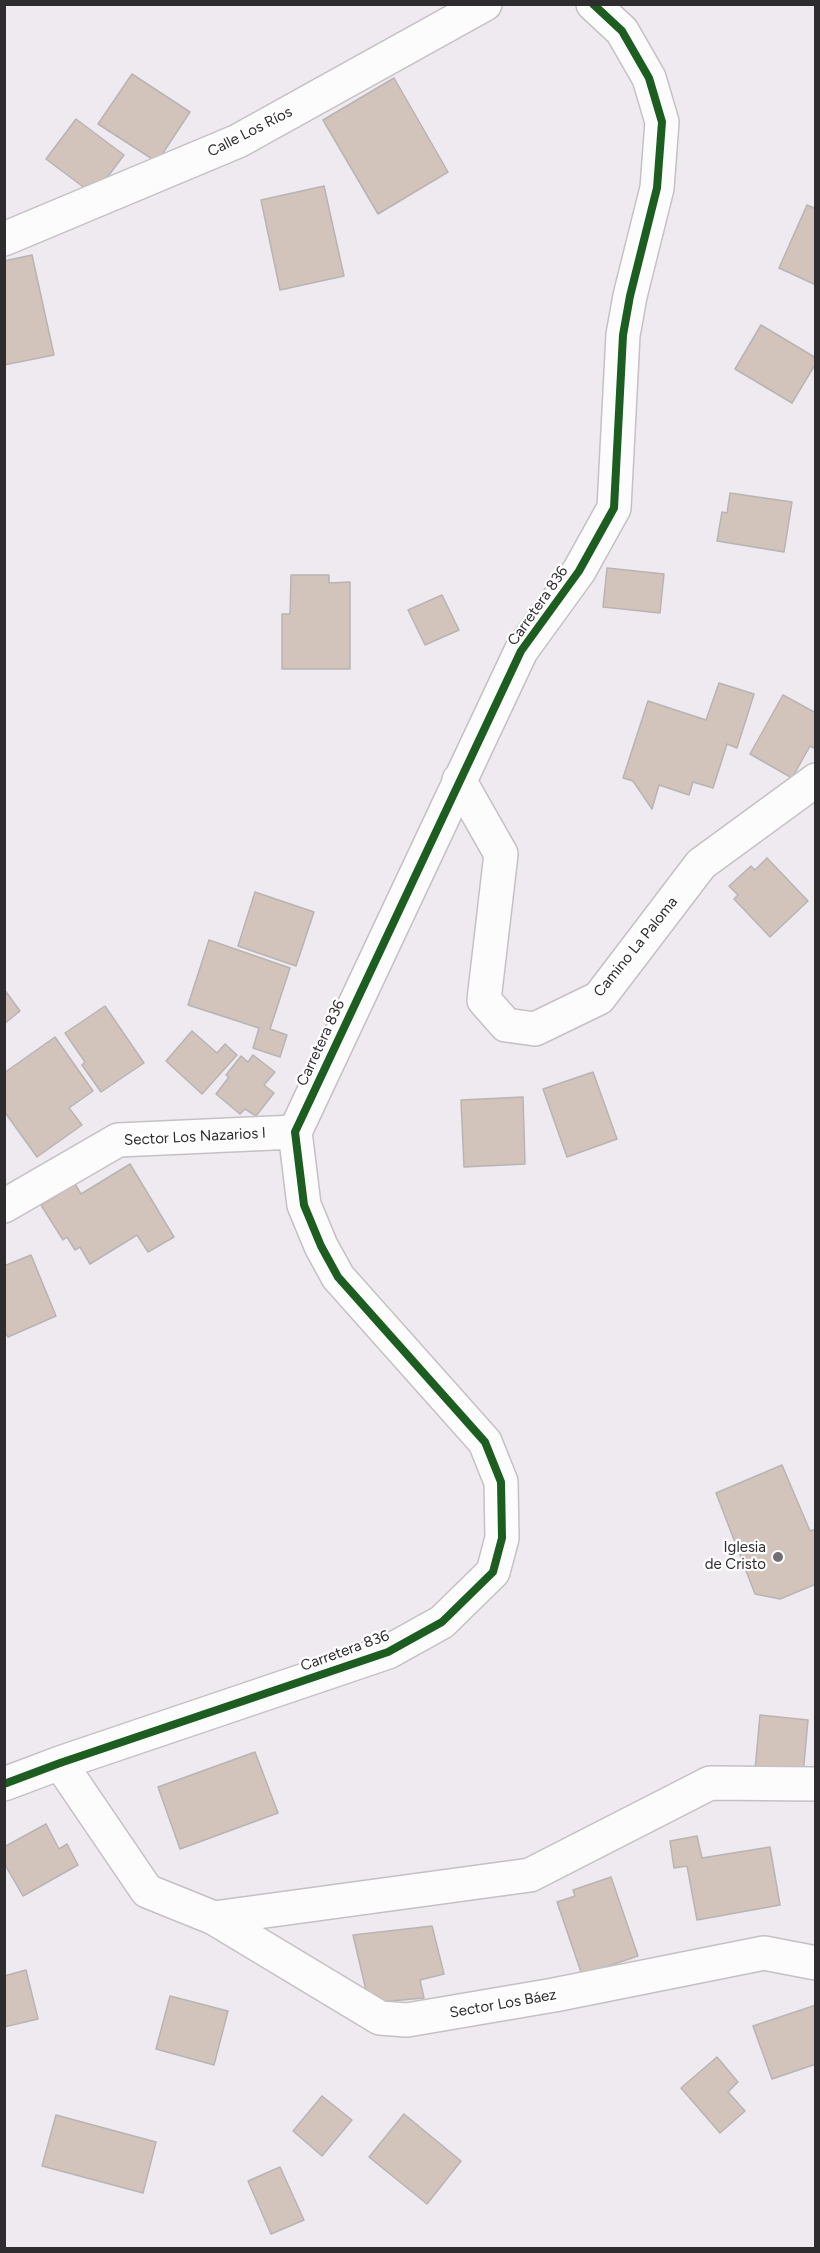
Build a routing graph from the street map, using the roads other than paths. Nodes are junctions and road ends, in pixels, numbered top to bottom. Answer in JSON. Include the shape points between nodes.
{"nodes":[{"id":1,"x":485,"y":4,"type":"edge"},
{"id":2,"x":593,"y":4,"type":"edge"},
{"id":3,"x":4,"y":240,"type":"edge"},
{"id":4,"x":459,"y":780,"type":"junction"},
{"id":5,"x":816,"y":780,"type":"edge"},
{"id":6,"x":295,"y":1132,"type":"junction"},
{"id":7,"x":4,"y":1206,"type":"edge"},
{"id":8,"x":60,"y":1763,"type":"junction"},
{"id":9,"x":4,"y":1784,"type":"edge"},
{"id":10,"x":816,"y":1784,"type":"edge"},
{"id":11,"x":214,"y":1918,"type":"junction"},
{"id":12,"x":816,"y":1963,"type":"edge"}],
"edges":[{"from":1,"to":3,"type":"street","name":"Calle Los Ríos","via":[[238,141]]},
{"from":2,"to":4,"type":"street","name":"Carretera 836","via":[[622,31],[649,78],[662,122],[657,189],[623,335],[614,508],[579,571],[521,651]]},
{"from":4,"to":5,"type":"street","name":"Camino La Paloma","via":[[501,854],[484,1000],[506,1025],[535,1029],[599,998],[701,864]]},
{"from":4,"to":6,"type":"street","name":"Carretera 836"},
{"from":6,"to":7,"type":"street","name":"Sector Los Nazarios I","via":[[118,1140]]},
{"from":6,"to":8,"type":"street","name":"Carretera 836","via":[[304,1205],[338,1277],[485,1442],[501,1482],[502,1538],[493,1572],[442,1622],[388,1652]]},
{"from":8,"to":9,"type":"street","name":"Carretera 836"},
{"from":8,"to":11,"type":"street","name":"Sector Los Báez","via":[[147,1892]]},
{"from":10,"to":11,"type":"street","name":"Sector Los Báez","via":[[710,1783],[530,1875]]},
{"from":11,"to":12,"type":"street","name":"Sector Los Báez","via":[[380,2018],[407,2020],[764,1953]]}]}
